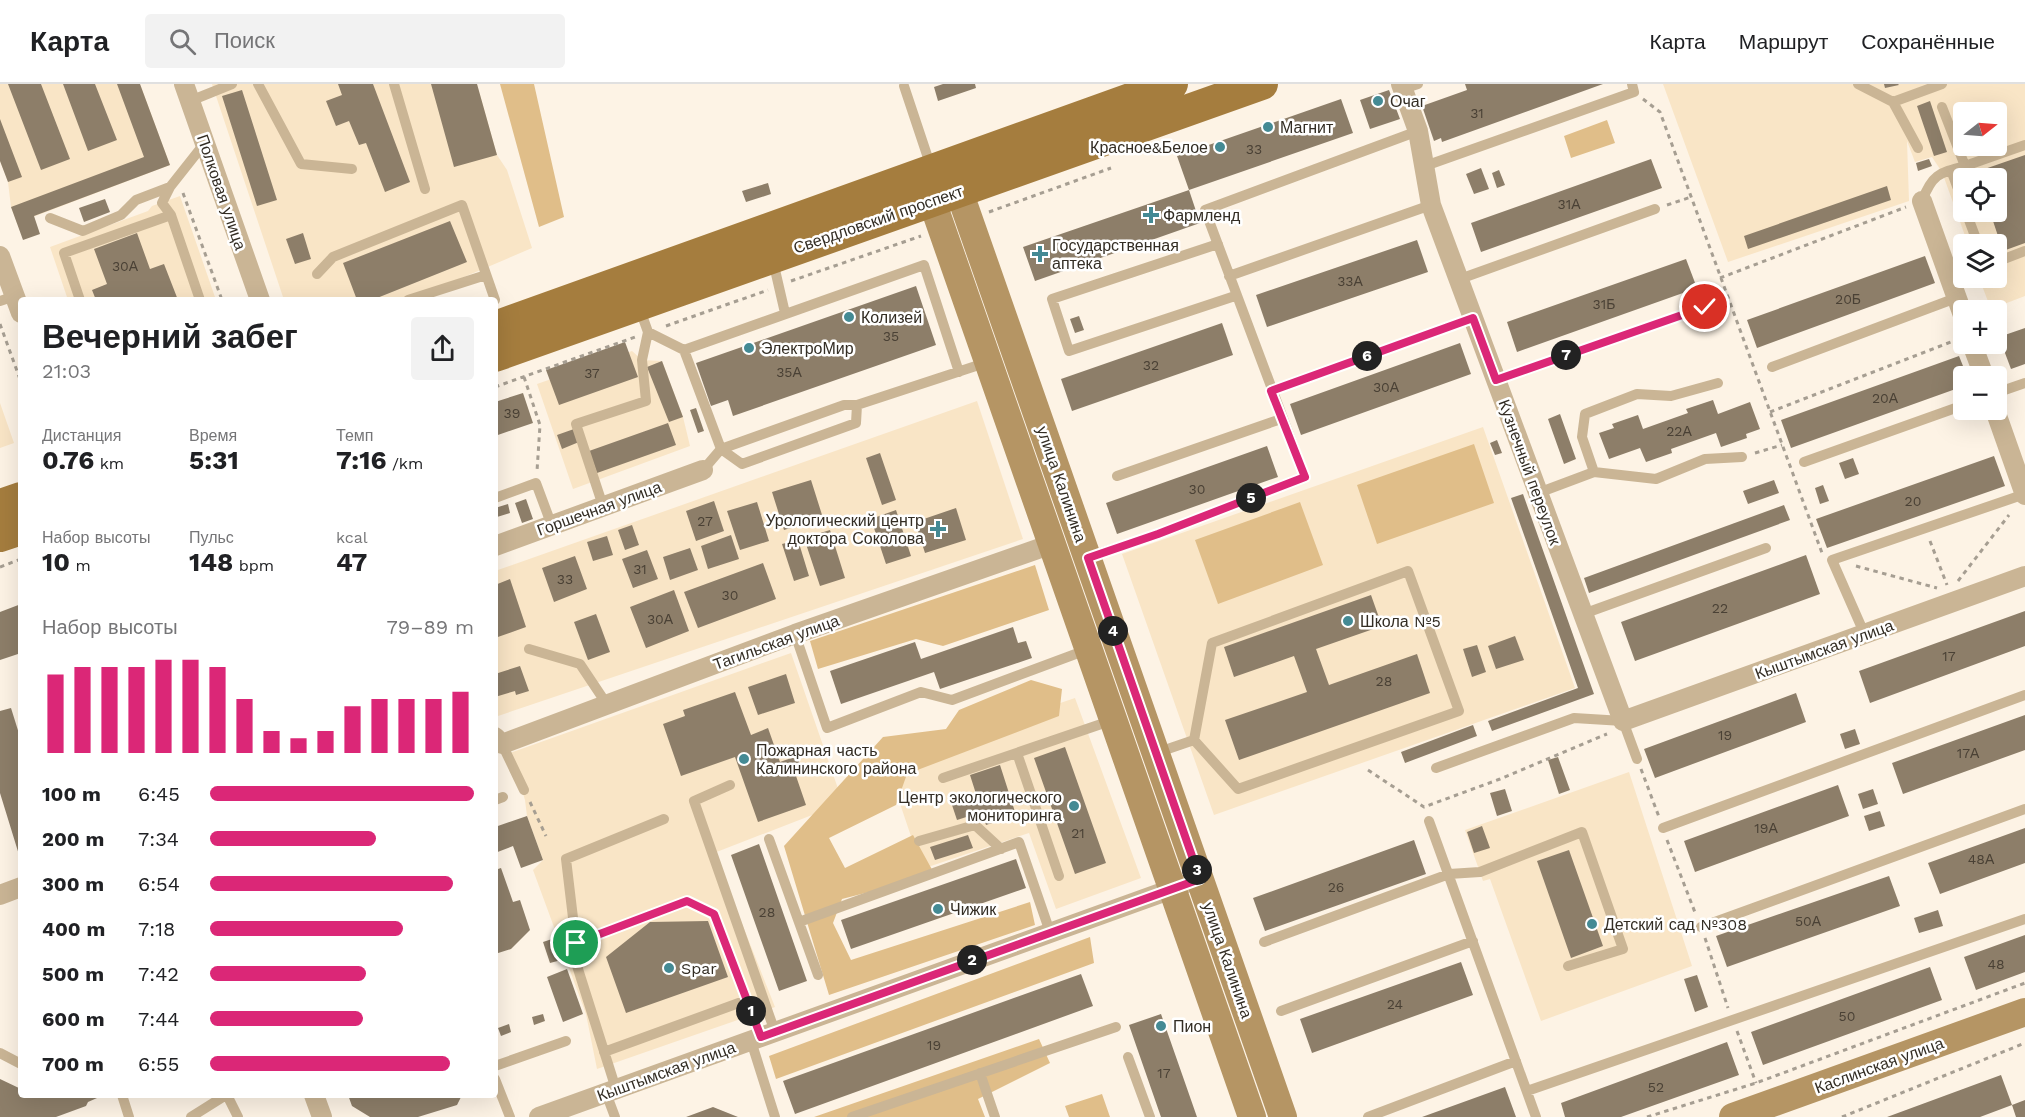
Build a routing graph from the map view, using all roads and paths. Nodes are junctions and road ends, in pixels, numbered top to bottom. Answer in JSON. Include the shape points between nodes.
{"nodes":[{"id":1,"x":232,"y":84,"type":"edge"},
{"id":2,"x":258,"y":84,"type":"edge"},
{"id":3,"x":394,"y":84,"type":"edge"},
{"id":4,"x":1172,"y":84,"type":"edge"},
{"id":5,"x":1262,"y":84,"type":"edge"},
{"id":6,"x":1858,"y":84,"type":"edge"},
{"id":7,"x":1942,"y":84,"type":"edge"},
{"id":8,"x":904,"y":85,"type":"edge"},
{"id":9,"x":1407,"y":86,"type":"edge"},
{"id":10,"x":1633,"y":88,"type":"edge"},
{"id":11,"x":187,"y":92,"type":"edge"},
{"id":12,"x":1893,"y":102,"type":"junction"},
{"id":13,"x":1942,"y":107,"type":"dead end"},
{"id":14,"x":1418,"y":131,"type":"junction"},
{"id":15,"x":204,"y":144,"type":"junction"},
{"id":16,"x":2025,"y":145,"type":"edge"},
{"id":17,"x":1918,"y":148,"type":"dead end"},
{"id":18,"x":1425,"y":166,"type":"junction"},
{"id":19,"x":1965,"y":166,"type":"junction"},
{"id":20,"x":1112,"y":168,"type":"dead end"},
{"id":21,"x":352,"y":170,"type":"dead end"},
{"id":22,"x":932,"y":170,"type":"junction"},
{"id":23,"x":1951,"y":170,"type":"junction"},
{"id":24,"x":1953,"y":175,"type":"edge"},
{"id":25,"x":177,"y":177,"type":"junction"},
{"id":26,"x":170,"y":187,"type":"junction"},
{"id":27,"x":424,"y":189,"type":"dead end"},
{"id":28,"x":1691,"y":197,"type":"junction"},
{"id":29,"x":1922,"y":201,"type":"junction"},
{"id":30,"x":1431,"y":205,"type":"junction"},
{"id":31,"x":1655,"y":209,"type":"joint"},
{"id":32,"x":951,"y":210,"type":"junction"},
{"id":33,"x":171,"y":215,"type":"junction"},
{"id":34,"x":50,"y":218,"type":"dead end"},
{"id":35,"x":1218,"y":244,"type":"junction"},
{"id":36,"x":2025,"y":251,"type":"edge"},
{"id":37,"x":0,"y":257,"type":"edge"},
{"id":38,"x":2007,"y":258,"type":"edge"},
{"id":39,"x":776,"y":271,"type":"junction"},
{"id":40,"x":317,"y":274,"type":"dead end"},
{"id":41,"x":486,"y":274,"type":"junction"},
{"id":42,"x":1229,"y":276,"type":"junction"},
{"id":43,"x":1720,"y":278,"type":"junction"},
{"id":44,"x":1457,"y":280,"type":"junction"},
{"id":45,"x":1235,"y":296,"type":"junction"},
{"id":46,"x":79,"y":297,"type":"edge"},
{"id":47,"x":199,"y":297,"type":"edge"},
{"id":48,"x":221,"y":297,"type":"edge"},
{"id":49,"x":259,"y":297,"type":"edge"},
{"id":50,"x":417,"y":297,"type":"edge"},
{"id":51,"x":492,"y":297,"type":"edge"},
{"id":52,"x":1956,"y":298,"type":"joint"},
{"id":53,"x":12,"y":303,"type":"edge"},
{"id":54,"x":1705,"y":307,"type":"dead end"},
{"id":55,"x":498,"y":313,"type":"edge"},
{"id":56,"x":785,"y":313,"type":"junction"},
{"id":57,"x":643,"y":318,"type":"junction"},
{"id":58,"x":1473,"y":318,"type":"junction"},
{"id":59,"x":0,"y":324,"type":"edge"},
{"id":60,"x":1953,"y":342,"type":"edge"},
{"id":61,"x":684,"y":350,"type":"junction"},
{"id":62,"x":498,"y":355,"type":"edge"},
{"id":63,"x":989,"y":362,"type":"junction"},
{"id":64,"x":1772,"y":367,"type":"dead end"},
{"id":65,"x":959,"y":372,"type":"junction"},
{"id":66,"x":18,"y":374,"type":"edge"},
{"id":67,"x":524,"y":377,"type":"junction"},
{"id":68,"x":1496,"y":380,"type":"junction"},
{"id":69,"x":1718,"y":382,"type":"dead end"},
{"id":70,"x":2025,"y":383,"type":"edge"},
{"id":71,"x":498,"y":386,"type":"edge"},
{"id":72,"x":2007,"y":389,"type":"edge"},
{"id":73,"x":1271,"y":391,"type":"junction"},
{"id":74,"x":857,"y":405,"type":"junction"},
{"id":75,"x":1953,"y":409,"type":"edge"},
{"id":76,"x":1770,"y":412,"type":"junction"},
{"id":77,"x":1281,"y":419,"type":"junction"},
{"id":78,"x":1999,"y":420,"type":"edge"},
{"id":79,"x":1782,"y":445,"type":"junction"},
{"id":80,"x":721,"y":449,"type":"junction"},
{"id":81,"x":1742,"y":457,"type":"joint"},
{"id":82,"x":1804,"y":462,"type":"dead end"},
{"id":83,"x":703,"y":470,"type":"joint"},
{"id":84,"x":1594,"y":472,"type":"junction"},
{"id":85,"x":1117,"y":476,"type":"dead end"},
{"id":86,"x":1305,"y":477,"type":"joint"},
{"id":87,"x":536,"y":483,"type":"junction"},
{"id":88,"x":1538,"y":493,"type":"junction"},
{"id":89,"x":2025,"y":494,"type":"edge"},
{"id":90,"x":498,"y":497,"type":"edge"},
{"id":91,"x":18,"y":499,"type":"edge"},
{"id":92,"x":0,"y":505,"type":"edge"},
{"id":93,"x":603,"y":506,"type":"junction"},
{"id":94,"x":552,"y":526,"type":"junction"},
{"id":95,"x":1925,"y":528,"type":"junction"},
{"id":96,"x":18,"y":530,"type":"edge"},
{"id":97,"x":1158,"y":534,"type":"joint"},
{"id":98,"x":0,"y":536,"type":"edge"},
{"id":99,"x":1052,"y":544,"type":"junction"},
{"id":100,"x":498,"y":545,"type":"edge"},
{"id":101,"x":1766,"y":548,"type":"dead end"},
{"id":102,"x":1088,"y":558,"type":"junction"},
{"id":103,"x":18,"y":560,"type":"edge"},
{"id":104,"x":1832,"y":560,"type":"junction"},
{"id":105,"x":0,"y":567,"type":"edge"},
{"id":106,"x":2025,"y":576,"type":"edge"},
{"id":107,"x":1952,"y":597,"type":"junction"},
{"id":108,"x":1583,"y":614,"type":"junction"},
{"id":109,"x":795,"y":633,"type":"junction"},
{"id":110,"x":1865,"y":635,"type":"junction"},
{"id":111,"x":530,"y":649,"type":"dead end"},
{"id":112,"x":1089,"y":649,"type":"junction"},
{"id":113,"x":2025,"y":695,"type":"edge"},
{"id":114,"x":608,"y":706,"type":"junction"},
{"id":115,"x":1114,"y":720,"type":"junction"},
{"id":116,"x":1624,"y":723,"type":"junction"},
{"id":117,"x":499,"y":740,"type":"edge"},
{"id":118,"x":1194,"y":740,"type":"junction"},
{"id":119,"x":1017,"y":753,"type":"junction"},
{"id":120,"x":1156,"y":753,"type":"junction"},
{"id":121,"x":1637,"y":759,"type":"dead end"},
{"id":122,"x":1436,"y":768,"type":"dead end"},
{"id":123,"x":1368,"y":770,"type":"dead end"},
{"id":124,"x":943,"y":778,"type":"dead end"},
{"id":125,"x":730,"y":785,"type":"dead end"},
{"id":126,"x":524,"y":790,"type":"joint"},
{"id":127,"x":2025,"y":809,"type":"edge"},
{"id":128,"x":664,"y":819,"type":"dead end"},
{"id":129,"x":1429,"y":821,"type":"dead end"},
{"id":130,"x":1663,"y":828,"type":"dead end"},
{"id":131,"x":546,"y":836,"type":"dead end"},
{"id":132,"x":770,"y":839,"type":"dead end"},
{"id":133,"x":919,"y":842,"type":"dead end"},
{"id":134,"x":1001,"y":849,"type":"junction"},
{"id":135,"x":1449,"y":874,"type":"junction"},
{"id":136,"x":1059,"y":876,"type":"dead end"},
{"id":137,"x":1200,"y":879,"type":"junction"},
{"id":138,"x":18,"y":888,"type":"edge"},
{"id":139,"x":1172,"y":888,"type":"junction"},
{"id":140,"x":0,"y":895,"type":"edge"},
{"id":141,"x":2025,"y":918,"type":"edge"},
{"id":142,"x":799,"y":922,"type":"junction"},
{"id":143,"x":1701,"y":927,"type":"dead end"},
{"id":144,"x":1050,"y":932,"type":"junction"},
{"id":145,"x":1473,"y":941,"type":"junction"},
{"id":146,"x":1264,"y":942,"type":"dead end"},
{"id":147,"x":576,"y":943,"type":"junction"},
{"id":148,"x":1568,"y":966,"type":"dead end"},
{"id":149,"x":818,"y":975,"type":"dead end"},
{"id":150,"x":2025,"y":983,"type":"edge"},
{"id":151,"x":747,"y":1000,"type":"junction"},
{"id":152,"x":1281,"y":1011,"type":"dead end"},
{"id":153,"x":2025,"y":1012,"type":"edge"},
{"id":154,"x":1116,"y":1027,"type":"dead end"},
{"id":155,"x":762,"y":1037,"type":"junction"},
{"id":156,"x":566,"y":1041,"type":"dead end"},
{"id":157,"x":2025,"y":1043,"type":"edge"},
{"id":158,"x":604,"y":1052,"type":"junction"},
{"id":159,"x":0,"y":1053,"type":"edge"},
{"id":160,"x":1128,"y":1057,"type":"dead end"},
{"id":161,"x":1516,"y":1061,"type":"junction"},
{"id":162,"x":18,"y":1062,"type":"edge"},
{"id":163,"x":498,"y":1065,"type":"edge"},
{"id":164,"x":980,"y":1073,"type":"junction"},
{"id":165,"x":498,"y":1087,"type":"edge"},
{"id":166,"x":611,"y":1091,"type":"junction"},
{"id":167,"x":1527,"y":1091,"type":"junction"},
{"id":168,"x":123,"y":1098,"type":"edge"},
{"id":169,"x":221,"y":1098,"type":"edge"},
{"id":170,"x":228,"y":1098,"type":"edge"},
{"id":171,"x":315,"y":1098,"type":"edge"},
{"id":172,"x":128,"y":1117,"type":"edge"},
{"id":173,"x":191,"y":1117,"type":"edge"},
{"id":174,"x":238,"y":1117,"type":"edge"},
{"id":175,"x":322,"y":1117,"type":"edge"},
{"id":176,"x":510,"y":1117,"type":"edge"},
{"id":177,"x":539,"y":1117,"type":"edge"},
{"id":178,"x":615,"y":1117,"type":"edge"},
{"id":179,"x":775,"y":1117,"type":"edge"},
{"id":180,"x":852,"y":1117,"type":"edge"},
{"id":181,"x":995,"y":1117,"type":"edge"},
{"id":182,"x":1150,"y":1117,"type":"edge"},
{"id":183,"x":1252,"y":1117,"type":"edge"},
{"id":184,"x":1283,"y":1117,"type":"edge"},
{"id":185,"x":1368,"y":1117,"type":"edge"},
{"id":186,"x":1536,"y":1117,"type":"edge"},
{"id":187,"x":1647,"y":1117,"type":"edge"},
{"id":188,"x":1733,"y":1117,"type":"edge"},
{"id":189,"x":1842,"y":1117,"type":"edge"}],
"edges":[{"from":1,"to":11,"type":"lane"},
{"from":2,"to":21,"type":"lane","via":[[301,164]]},
{"from":3,"to":27,"type":"lane"},
{"from":4,"to":22,"type":"main road","name":"Свердловский проспект"},
{"from":5,"to":32,"type":"main road","name":"Свердловский проспект"},
{"from":6,"to":12,"type":"lane"},
{"from":7,"to":12,"type":"lane"},
{"from":8,"to":22,"type":"lane"},
{"from":9,"to":14,"type":"street","name":"Кузнечный переулок"},
{"from":10,"to":18,"type":"lane"},
{"from":10,"to":28,"type":"path","via":[[1659,112]]},
{"from":11,"to":15,"type":"street","name":"Полковая улица"},
{"from":12,"to":17,"type":"lane"},
{"from":13,"to":19,"type":"lane"},
{"from":14,"to":18,"type":"street","name":"Кузнечный переулок"},
{"from":14,"to":35,"type":"lane","via":[[1205,210]]},
{"from":15,"to":25,"type":"lane"},
{"from":15,"to":49,"type":"street","name":"Полковая улица"},
{"from":16,"to":19,"type":"lane"},
{"from":18,"to":30,"type":"street","name":"Кузнечный переулок"},
{"from":19,"to":23,"type":"lane"},
{"from":20,"to":32,"type":"path"},
{"from":22,"to":32,"type":"main road"},
{"from":22,"to":55,"type":"main road","name":"Свердловский проспект"},
{"from":23,"to":24,"type":"lane"},
{"from":23,"to":29,"type":"lane","via":[[1930,181]]},
{"from":25,"to":26,"type":"lane"},
{"from":25,"to":48,"type":"path"},
{"from":26,"to":33,"type":"lane","via":[[162,203]]},
{"from":26,"to":34,"type":"lane","via":[[136,200],[121,215],[83,231]]},
{"from":28,"to":31,"type":"path"},
{"from":28,"to":43,"type":"path"},
{"from":29,"to":43,"type":"path"},
{"from":29,"to":52,"type":"street"},
{"from":30,"to":42,"type":"lane"},
{"from":30,"to":44,"type":"street","name":"Кузнечный переулок"},
{"from":31,"to":44,"type":"lane"},
{"from":32,"to":39,"type":"main road","name":"Свердловский проспект"},
{"from":32,"to":39,"type":"path"},
{"from":32,"to":63,"type":"main road","name":"улица Калинина"},
{"from":32,"to":102,"type":"main road","name":"улица Калинина"},
{"from":33,"to":46,"type":"lane","via":[[64,253]]},
{"from":33,"to":47,"type":"lane"},
{"from":35,"to":42,"type":"lane"},
{"from":35,"to":45,"type":"lane","via":[[1052,299],[1069,351]]},
{"from":36,"to":38,"type":"lane"},
{"from":37,"to":53,"type":"street"},
{"from":39,"to":56,"type":"lane"},
{"from":39,"to":57,"type":"main road","name":"Свердловский проспект"},
{"from":39,"to":57,"type":"path"},
{"from":40,"to":41,"type":"lane","via":[[333,257],[462,205]]},
{"from":41,"to":50,"type":"lane"},
{"from":41,"to":51,"type":"lane"},
{"from":42,"to":45,"type":"lane"},
{"from":43,"to":76,"type":"path"},
{"from":44,"to":58,"type":"street","name":"Кузнечный переулок"},
{"from":45,"to":73,"type":"lane"},
{"from":52,"to":64,"type":"lane"},
{"from":54,"to":68,"type":"lane"},
{"from":56,"to":61,"type":"lane"},
{"from":56,"to":65,"type":"lane","via":[[924,265]]},
{"from":57,"to":61,"type":"lane"},
{"from":57,"to":62,"type":"main road","name":"Свердловский проспект"},
{"from":57,"to":67,"type":"path"},
{"from":57,"to":93,"type":"lane","via":[[646,401],[576,424]]},
{"from":58,"to":68,"type":"street","name":"Кузнечный переулок"},
{"from":58,"to":73,"type":"lane"},
{"from":59,"to":66,"type":"path"},
{"from":60,"to":76,"type":"path"},
{"from":61,"to":80,"type":"lane"},
{"from":63,"to":65,"type":"lane"},
{"from":63,"to":99,"type":"main road","name":"улица Калинина"},
{"from":65,"to":74,"type":"lane"},
{"from":67,"to":71,"type":"path"},
{"from":67,"to":87,"type":"path","via":[[540,425]]},
{"from":68,"to":88,"type":"street","name":"Кузнечный переулок"},
{"from":69,"to":84,"type":"lane","via":[[1671,396],[1637,394],[1585,414],[1582,437]]},
{"from":70,"to":72,"type":"lane"},
{"from":73,"to":77,"type":"lane"},
{"from":74,"to":80,"type":"lane","via":[[844,405]]},
{"from":74,"to":80,"type":"lane","via":[[856,423],[742,464]]},
{"from":75,"to":82,"type":"lane"},
{"from":76,"to":79,"type":"path"},
{"from":77,"to":85,"type":"lane"},
{"from":77,"to":86,"type":"lane"},
{"from":78,"to":89,"type":"street"},
{"from":79,"to":81,"type":"path"},
{"from":79,"to":104,"type":"path","via":[[1820,552]]},
{"from":80,"to":83,"type":"lane"},
{"from":81,"to":84,"type":"lane","via":[[1705,459],[1656,479]]},
{"from":83,"to":93,"type":"street","name":"Горшечная улица"},
{"from":84,"to":88,"type":"lane"},
{"from":86,"to":97,"type":"path"},
{"from":87,"to":90,"type":"lane"},
{"from":87,"to":94,"type":"lane"},
{"from":88,"to":108,"type":"street","name":"Кузнечный переулок"},
{"from":89,"to":95,"type":"lane"},
{"from":89,"to":107,"type":"path"},
{"from":91,"to":92,"type":"main road"},
{"from":93,"to":94,"type":"street","name":"Горшечная улица"},
{"from":94,"to":100,"type":"street","name":"Горшечная улица"},
{"from":95,"to":104,"type":"lane"},
{"from":95,"to":107,"type":"path"},
{"from":96,"to":98,"type":"main road"},
{"from":97,"to":102,"type":"lane"},
{"from":99,"to":109,"type":"street","name":"Тагильская улица"},
{"from":99,"to":112,"type":"main road","name":"улица Калинина"},
{"from":101,"to":108,"type":"lane"},
{"from":102,"to":120,"type":"main road","name":"улица Калинина"},
{"from":103,"to":105,"type":"path"},
{"from":104,"to":107,"type":"path"},
{"from":104,"to":110,"type":"lane"},
{"from":106,"to":107,"type":"street","name":"Кыштымская улица"},
{"from":107,"to":110,"type":"street","name":"Кыштымская улица"},
{"from":108,"to":116,"type":"street","name":"Кузнечный переулок"},
{"from":109,"to":112,"type":"lane","via":[[827,728],[921,692],[952,699]]},
{"from":109,"to":114,"type":"street","name":"Тагильская улица"},
{"from":110,"to":116,"type":"street","name":"Кыштымская улица"},
{"from":111,"to":114,"type":"lane","via":[[580,664]]},
{"from":112,"to":115,"type":"main road","name":"улица Калинина"},
{"from":113,"to":130,"type":"lane"},
{"from":114,"to":117,"type":"street","name":"Тагильская улица"},
{"from":115,"to":119,"type":"lane"},
{"from":115,"to":139,"type":"main road","name":"улица Калинина"},
{"from":116,"to":121,"type":"lane"},
{"from":116,"to":122,"type":"lane","via":[[1574,718]]},
{"from":116,"to":123,"type":"path","via":[[1500,779],[1424,807]]},
{"from":117,"to":126,"type":"lane"},
{"from":118,"to":118,"type":"lane","via":[[1238,789],[1459,711],[1408,571],[1212,643]]},
{"from":118,"to":120,"type":"lane"},
{"from":119,"to":124,"type":"lane"},
{"from":119,"to":136,"type":"lane"},
{"from":120,"to":137,"type":"main road","name":"улица Калинина"},
{"from":125,"to":155,"type":"lane","via":[[694,801]]},
{"from":126,"to":131,"type":"path"},
{"from":127,"to":143,"type":"lane"},
{"from":128,"to":147,"type":"lane","via":[[566,859]]},
{"from":129,"to":135,"type":"lane"},
{"from":132,"to":142,"type":"lane"},
{"from":133,"to":134,"type":"lane","via":[[975,825]]},
{"from":134,"to":142,"type":"lane"},
{"from":134,"to":144,"type":"lane","via":[[1019,842]]},
{"from":135,"to":145,"type":"lane"},
{"from":135,"to":146,"type":"lane"},
{"from":135,"to":148,"type":"lane","via":[[1480,872],[1582,832],[1623,949]]},
{"from":137,"to":139,"type":"street","name":"Кыштымская улица"},
{"from":137,"to":184,"type":"main road","name":"улица Калинина"},
{"from":138,"to":140,"type":"street"},
{"from":139,"to":144,"type":"street","name":"Кыштымская улица"},
{"from":139,"to":183,"type":"main road","name":"улица Калинина"},
{"from":141,"to":167,"type":"lane"},
{"from":142,"to":149,"type":"lane"},
{"from":144,"to":155,"type":"street","name":"Кыштымская улица"},
{"from":145,"to":152,"type":"lane"},
{"from":145,"to":161,"type":"lane"},
{"from":147,"to":151,"type":"lane","via":[[687,901],[714,914]]},
{"from":147,"to":158,"type":"lane","via":[[572,950]]},
{"from":150,"to":187,"type":"path","via":[[1756,1083]]},
{"from":151,"to":155,"type":"lane"},
{"from":151,"to":158,"type":"lane"},
{"from":153,"to":188,"type":"main road","name":"Каслинская улица","via":[[1778,1105]]},
{"from":154,"to":164,"type":"lane"},
{"from":155,"to":166,"type":"street","name":"Кыштымская улица"},
{"from":155,"to":179,"type":"lane"},
{"from":156,"to":163,"type":"lane"},
{"from":157,"to":189,"type":"path"},
{"from":158,"to":166,"type":"lane"},
{"from":159,"to":162,"type":"lane"},
{"from":160,"to":182,"type":"lane"},
{"from":161,"to":167,"type":"lane"},
{"from":161,"to":185,"type":"lane"},
{"from":164,"to":180,"type":"lane"},
{"from":164,"to":181,"type":"lane"},
{"from":165,"to":176,"type":"lane"},
{"from":166,"to":177,"type":"street","name":"Кыштымская улица"},
{"from":166,"to":178,"type":"lane"},
{"from":167,"to":186,"type":"lane"},
{"from":168,"to":172,"type":"lane"},
{"from":169,"to":173,"type":"lane"},
{"from":170,"to":174,"type":"lane"},
{"from":171,"to":175,"type":"street"}]}
